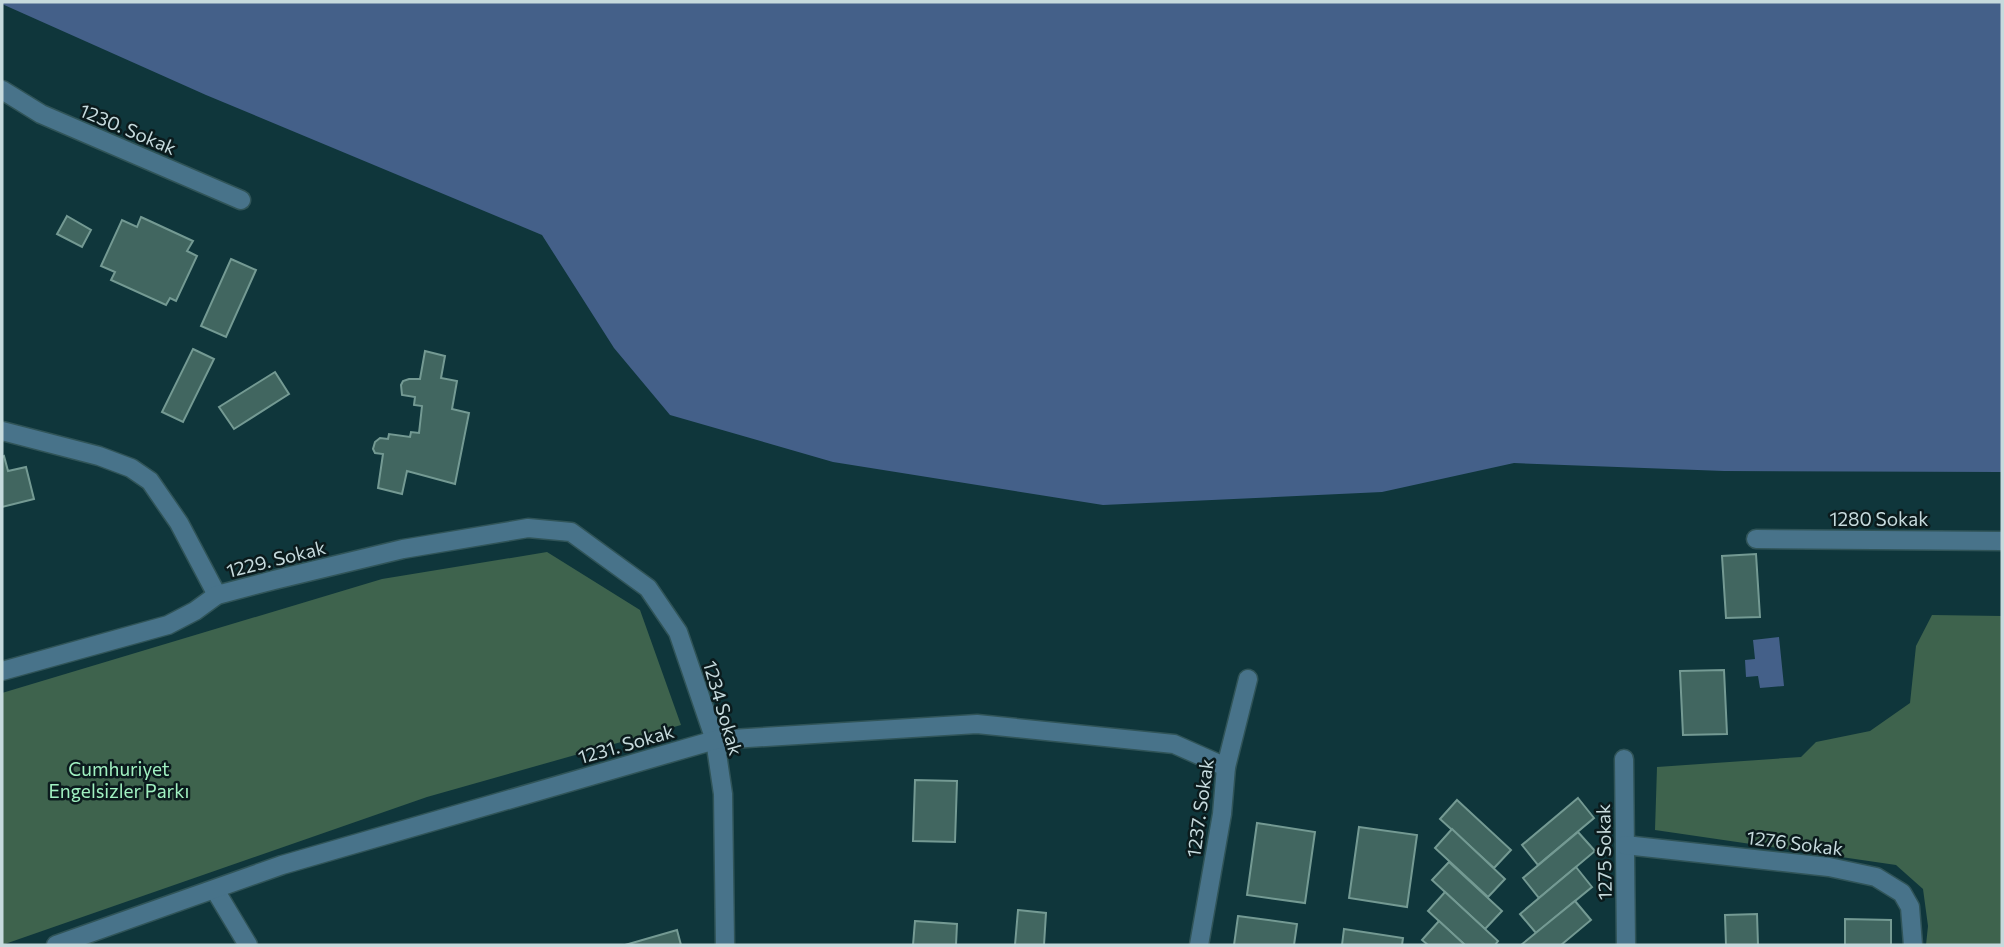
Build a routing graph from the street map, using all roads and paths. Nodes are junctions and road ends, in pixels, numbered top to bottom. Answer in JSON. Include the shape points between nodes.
{"nodes":[{"id":1,"x":2,"y":90,"type":"edge"},
{"id":2,"x":241,"y":200,"type":"dead end"},
{"id":3,"x":2,"y":431,"type":"edge"},
{"id":4,"x":571,"y":532,"type":"joint"},
{"id":5,"x":1756,"y":539,"type":"dead end"},
{"id":6,"x":2002,"y":541,"type":"edge"},
{"id":7,"x":217,"y":595,"type":"junction"},
{"id":8,"x":2,"y":671,"type":"edge"},
{"id":9,"x":1248,"y":679,"type":"dead end"},
{"id":10,"x":715,"y":740,"type":"junction"},
{"id":11,"x":1624,"y":759,"type":"dead end"},
{"id":12,"x":1226,"y":767,"type":"junction"},
{"id":13,"x":1625,"y":845,"type":"junction"},
{"id":14,"x":215,"y":890,"type":"junction"},
{"id":15,"x":56,"y":945,"type":"edge"},
{"id":16,"x":248,"y":945,"type":"edge"},
{"id":17,"x":725,"y":945,"type":"edge"},
{"id":18,"x":1199,"y":945,"type":"edge"},
{"id":19,"x":1626,"y":945,"type":"edge"},
{"id":20,"x":1913,"y":945,"type":"edge"}],
"edges":[{"from":1,"to":2,"type":"street","name":"1230. Sokak","via":[[41,114]]},
{"from":3,"to":7,"type":"street","via":[[99,456],[150,481],[179,523]]},
{"from":4,"to":7,"type":"street","name":"1229. Sokak","via":[[528,528],[403,549]]},
{"from":4,"to":10,"type":"street","name":"1234 Sokak","via":[[648,588],[678,632]]},
{"from":5,"to":6,"type":"street","name":"1280 Sokak"},
{"from":7,"to":8,"type":"street","name":"1229. Sokak","via":[[168,625]]},
{"from":9,"to":12,"type":"street","name":"1237. Sokak"},
{"from":10,"to":12,"type":"street","name":"1231. Sokak","via":[[977,723],[1174,744]]},
{"from":10,"to":14,"type":"street","name":"1231. Sokak","via":[[282,865]]},
{"from":10,"to":17,"type":"street","name":"1234 Sokak","via":[[723,794]]},
{"from":11,"to":13,"type":"street","name":"1275 Sokak"},
{"from":12,"to":18,"type":"street","name":"1237. Sokak"},
{"from":13,"to":19,"type":"street","name":"1275 Sokak"},
{"from":13,"to":20,"type":"street","name":"1276 Sokak","via":[[1829,867],[1876,877],[1902,893],[1910,907]]},
{"from":14,"to":15,"type":"street","name":"1231. Sokak"},
{"from":14,"to":16,"type":"street"}]}
